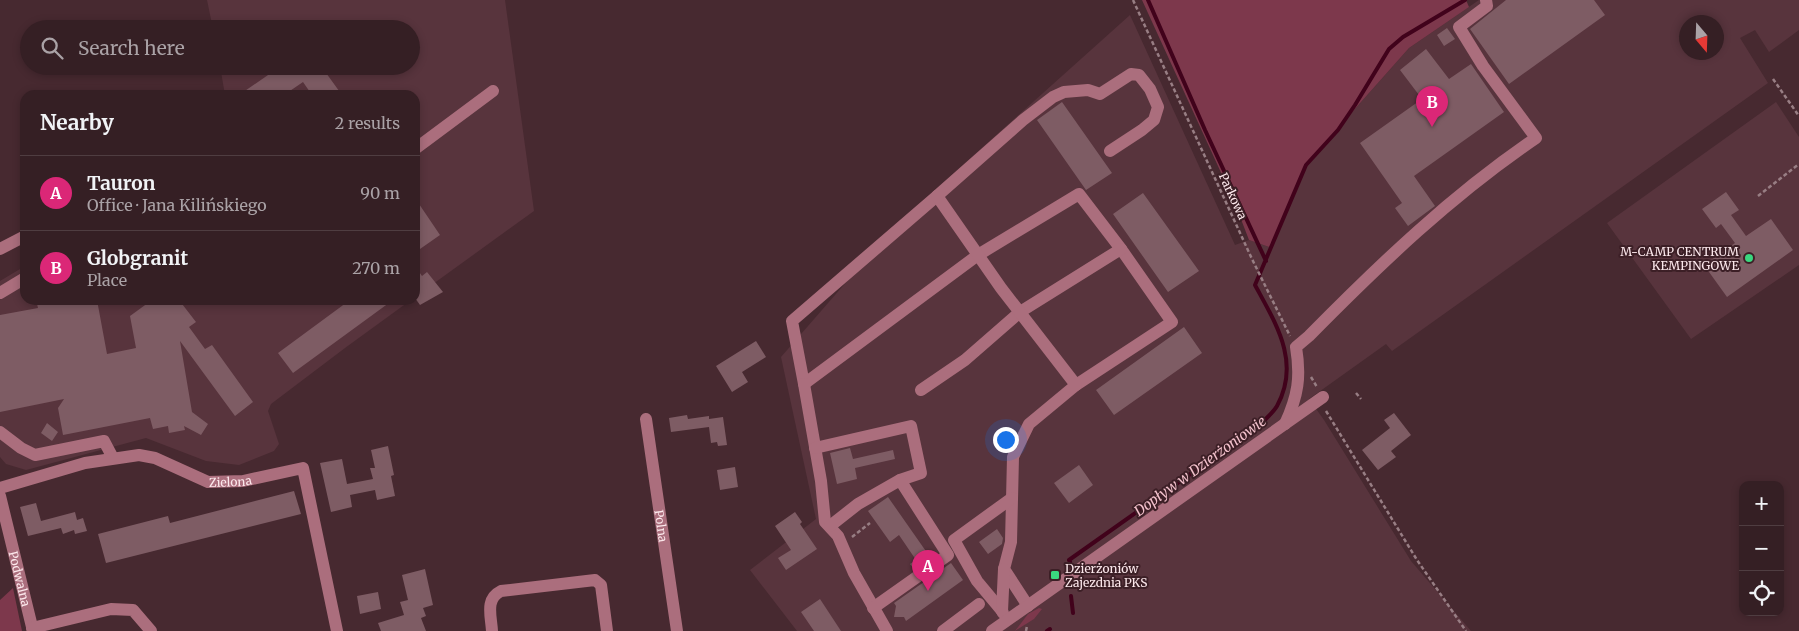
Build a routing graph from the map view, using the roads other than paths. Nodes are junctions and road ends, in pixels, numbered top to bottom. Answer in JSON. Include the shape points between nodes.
{"nodes":[{"id":1,"x":1486,"y":0,"type":"edge"},
{"id":2,"x":493,"y":91,"type":"dead end"},
{"id":3,"x":420,"y":145,"type":"edge"},
{"id":4,"x":1110,"y":152,"type":"dead end"},
{"id":5,"x":937,"y":196,"type":"junction"},
{"id":6,"x":20,"y":239,"type":"edge"},
{"id":7,"x":0,"y":249,"type":"edge"},
{"id":8,"x":1121,"y":250,"type":"junction"},
{"id":9,"x":978,"y":254,"type":"junction"},
{"id":10,"x":20,"y":281,"type":"edge"},
{"id":11,"x":0,"y":293,"type":"edge"},
{"id":12,"x":1020,"y":312,"type":"junction"},
{"id":13,"x":804,"y":384,"type":"junction"},
{"id":14,"x":1076,"y":385,"type":"junction"},
{"id":15,"x":921,"y":390,"type":"dead end"},
{"id":16,"x":1321,"y":398,"type":"road end"},
{"id":17,"x":646,"y":420,"type":"dead end"},
{"id":18,"x":1285,"y":424,"type":"junction"},
{"id":19,"x":0,"y":432,"type":"edge"},
{"id":20,"x":815,"y":448,"type":"junction"},
{"id":21,"x":113,"y":458,"type":"junction"},
{"id":22,"x":900,"y":480,"type":"junction"},
{"id":23,"x":0,"y":488,"type":"edge"},
{"id":24,"x":0,"y":496,"type":"edge"},
{"id":25,"x":1012,"y":498,"type":"junction"},
{"id":26,"x":830,"y":526,"type":"junction"},
{"id":27,"x":1004,"y":569,"type":"junction"},
{"id":28,"x":979,"y":604,"type":"dead end"},
{"id":29,"x":1028,"y":606,"type":"junction"},
{"id":30,"x":873,"y":608,"type":"junction"},
{"id":31,"x":1004,"y":616,"type":"junction"},
{"id":32,"x":32,"y":630,"type":"edge"},
{"id":33,"x":151,"y":631,"type":"edge"},
{"id":34,"x":337,"y":631,"type":"edge"},
{"id":35,"x":492,"y":631,"type":"edge"},
{"id":36,"x":608,"y":631,"type":"edge"},
{"id":37,"x":677,"y":631,"type":"edge"},
{"id":38,"x":887,"y":631,"type":"edge"},
{"id":39,"x":943,"y":631,"type":"edge"},
{"id":40,"x":992,"y":631,"type":"edge"}],
"edges":[{"from":1,"to":18,"type":"street","via":[[1487,6],[1459,27],[1483,66],[1536,138],[1461,193],[1296,347],[1299,366],[1297,392]]},
{"from":2,"to":3,"type":"street"},
{"from":4,"to":5,"type":"street","via":[[1154,120],[1158,108],[1150,89],[1139,75],[1131,74],[1100,94],[1088,90],[1064,92],[1053,97]]},
{"from":5,"to":9,"type":"street"},
{"from":5,"to":13,"type":"street","via":[[792,321]]},
{"from":6,"to":7,"type":"street"},
{"from":8,"to":9,"type":"street","via":[[1078,194]]},
{"from":8,"to":12,"type":"street"},
{"from":8,"to":14,"type":"street","via":[[1172,322]]},
{"from":9,"to":12,"type":"street"},
{"from":9,"to":13,"type":"street"},
{"from":10,"to":11,"type":"street"},
{"from":12,"to":14,"type":"street"},
{"from":12,"to":15,"type":"street","via":[[965,360]]},
{"from":13,"to":20,"type":"street"},
{"from":14,"to":25,"type":"street","via":[[1029,424],[1012,457]]},
{"from":16,"to":18,"type":"street"},
{"from":17,"to":37,"type":"street","name":"Polna"},
{"from":18,"to":29,"type":"street"},
{"from":19,"to":21,"type":"street","via":[[21,448],[36,454],[104,441]]},
{"from":20,"to":22,"type":"street","via":[[910,426],[921,473]]},
{"from":20,"to":26,"type":"street","via":[[825,522]]},
{"from":21,"to":23,"type":"street","name":"Zielona"},
{"from":21,"to":34,"type":"street","name":"Zielona","via":[[139,455],[155,458],[208,482],[243,481],[303,468]]},
{"from":22,"to":26,"type":"street","via":[[858,504]]},
{"from":22,"to":30,"type":"street","via":[[948,555]]},
{"from":24,"to":32,"type":"street","name":"Podwalna"},
{"from":25,"to":27,"type":"street","via":[[1011,542]]},
{"from":25,"to":31,"type":"street","via":[[954,540],[977,581]]},
{"from":26,"to":30,"type":"street"},
{"from":27,"to":29,"type":"street"},
{"from":27,"to":31,"type":"street"},
{"from":28,"to":39,"type":"street"},
{"from":29,"to":31,"type":"street"},
{"from":30,"to":38,"type":"street"},
{"from":31,"to":40,"type":"street"},
{"from":32,"to":33,"type":"street","via":[[111,609],[133,610]]},
{"from":35,"to":36,"type":"street","via":[[490,600],[501,591],[595,580],[601,585]]}]}
